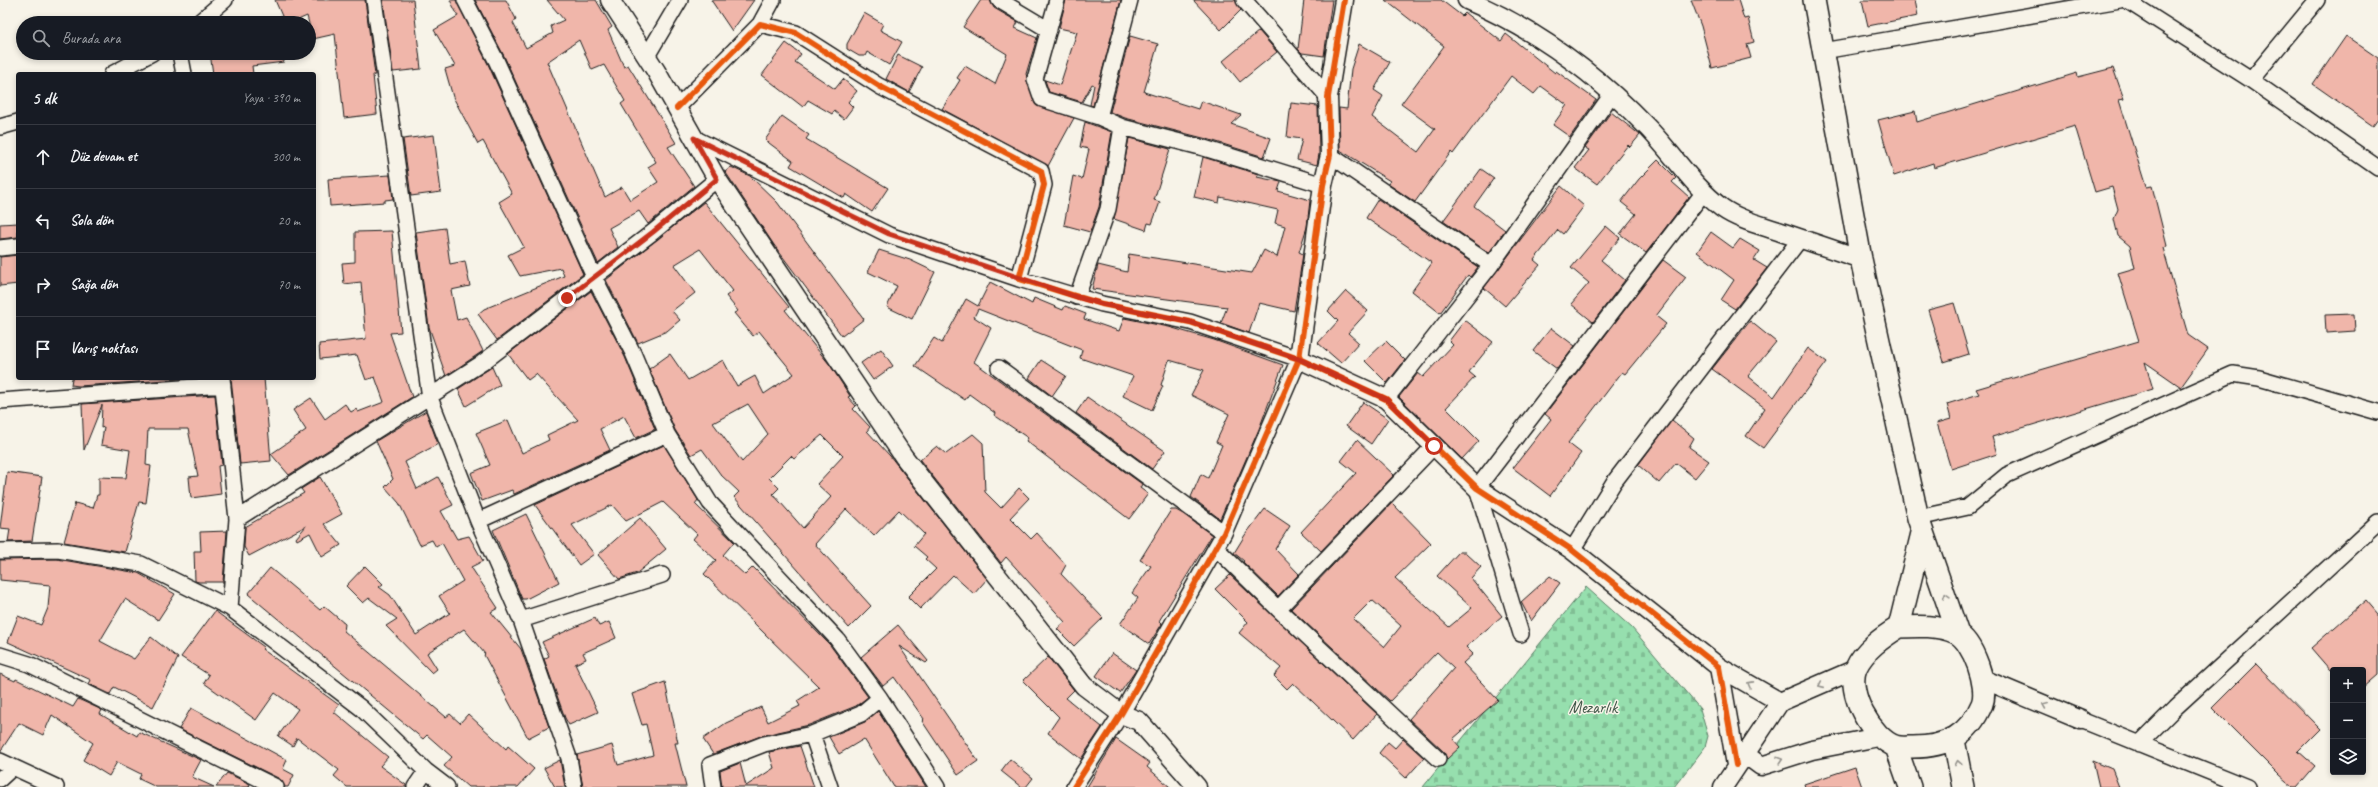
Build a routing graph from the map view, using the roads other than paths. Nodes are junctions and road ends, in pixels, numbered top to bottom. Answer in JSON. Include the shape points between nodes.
{"nodes":[{"id":1,"x":225,"y":0,"type":"edge"},
{"id":2,"x":374,"y":0,"type":"edge"},
{"id":3,"x":465,"y":0,"type":"edge"},
{"id":4,"x":610,"y":0,"type":"edge"},
{"id":5,"x":680,"y":0,"type":"edge"},
{"id":6,"x":773,"y":0,"type":"edge"},
{"id":7,"x":999,"y":0,"type":"edge"},
{"id":8,"x":1057,"y":0,"type":"edge"},
{"id":9,"x":1130,"y":0,"type":"edge"},
{"id":10,"x":1244,"y":0,"type":"edge"},
{"id":11,"x":1344,"y":0,"type":"edge"},
{"id":12,"x":1467,"y":0,"type":"edge"},
{"id":13,"x":1814,"y":0,"type":"edge"},
{"id":14,"x":2120,"y":0,"type":"edge"},
{"id":15,"x":2126,"y":0,"type":"edge"},
{"id":16,"x":2317,"y":0,"type":"edge"},
{"id":17,"x":2087,"y":4,"type":"edge"},
{"id":18,"x":206,"y":16,"type":"edge"},
{"id":19,"x":760,"y":24,"type":"junction"},
{"id":20,"x":1049,"y":30,"type":"junction"},
{"id":21,"x":1823,"y":52,"type":"junction"},
{"id":22,"x":647,"y":56,"type":"junction"},
{"id":23,"x":139,"y":60,"type":"edge"},
{"id":24,"x":181,"y":60,"type":"edge"},
{"id":25,"x":116,"y":72,"type":"edge"},
{"id":26,"x":184,"y":72,"type":"edge"},
{"id":27,"x":2251,"y":80,"type":"junction"},
{"id":28,"x":1612,"y":94,"type":"junction"},
{"id":29,"x":1328,"y":97,"type":"junction"},
{"id":30,"x":677,"y":108,"type":"junction"},
{"id":31,"x":1099,"y":116,"type":"junction"},
{"id":32,"x":16,"y":123,"type":"edge"},
{"id":33,"x":0,"y":127,"type":"edge"},
{"id":34,"x":1122,"y":127,"type":"junction"},
{"id":35,"x":694,"y":138,"type":"junction"},
{"id":36,"x":1330,"y":155,"type":"junction"},
{"id":37,"x":2378,"y":168,"type":"edge"},
{"id":38,"x":717,"y":179,"type":"junction"},
{"id":39,"x":1323,"y":185,"type":"junction"},
{"id":40,"x":1704,"y":192,"type":"junction"},
{"id":41,"x":1801,"y":238,"type":"junction"},
{"id":42,"x":16,"y":246,"type":"edge"},
{"id":43,"x":0,"y":248,"type":"edge"},
{"id":44,"x":1861,"y":259,"type":"junction"},
{"id":45,"x":1491,"y":265,"type":"junction"},
{"id":46,"x":594,"y":277,"type":"junction"},
{"id":47,"x":1018,"y":279,"type":"junction"},
{"id":48,"x":1077,"y":297,"type":"junction"},
{"id":49,"x":1299,"y":359,"type":"junction"},
{"id":50,"x":999,"y":368,"type":"dead end"},
{"id":51,"x":223,"y":381,"type":"edge"},
{"id":52,"x":430,"y":398,"type":"junction"},
{"id":53,"x":1386,"y":399,"type":"junction"},
{"id":54,"x":0,"y":401,"type":"edge"},
{"id":55,"x":2378,"y":412,"type":"edge"},
{"id":56,"x":667,"y":434,"type":"junction"},
{"id":57,"x":1434,"y":446,"type":"junction"},
{"id":58,"x":1477,"y":488,"type":"junction"},
{"id":59,"x":237,"y":519,"type":"junction"},
{"id":60,"x":478,"y":521,"type":"junction"},
{"id":61,"x":2378,"y":522,"type":"edge"},
{"id":62,"x":1920,"y":526,"type":"junction"},
{"id":63,"x":1224,"y":533,"type":"junction"},
{"id":64,"x":1216,"y":548,"type":"junction"},
{"id":65,"x":1572,"y":550,"type":"junction"},
{"id":66,"x":0,"y":551,"type":"edge"},
{"id":67,"x":662,"y":575,"type":"dead end"},
{"id":68,"x":230,"y":608,"type":"junction"},
{"id":69,"x":1278,"y":609,"type":"junction"},
{"id":70,"x":521,"y":620,"type":"junction"},
{"id":71,"x":1899,"y":627,"type":"junction"},
{"id":72,"x":1521,"y":634,"type":"dead end"},
{"id":73,"x":1958,"y":634,"type":"junction"},
{"id":74,"x":0,"y":656,"type":"edge"},
{"id":75,"x":1720,"y":667,"type":"junction"},
{"id":76,"x":1856,"y":669,"type":"junction"},
{"id":77,"x":1983,"y":679,"type":"junction"},
{"id":78,"x":880,"y":698,"type":"junction"},
{"id":79,"x":1780,"y":702,"type":"junction"},
{"id":80,"x":1121,"y":714,"type":"junction"},
{"id":81,"x":2081,"y":720,"type":"joint"},
{"id":82,"x":812,"y":734,"type":"junction"},
{"id":83,"x":1878,"y":737,"type":"junction"},
{"id":84,"x":1954,"y":740,"type":"junction"},
{"id":85,"x":2139,"y":744,"type":"junction"},
{"id":86,"x":1896,"y":747,"type":"junction"},
{"id":87,"x":1438,"y":759,"type":"dead end"},
{"id":88,"x":1741,"y":760,"type":"junction"},
{"id":89,"x":6,"y":764,"type":"edge"},
{"id":90,"x":426,"y":771,"type":"junction"},
{"id":91,"x":0,"y":779,"type":"edge"},
{"id":92,"x":2233,"y":784,"type":"edge"},
{"id":93,"x":56,"y":787,"type":"edge"},
{"id":94,"x":276,"y":787,"type":"edge"},
{"id":95,"x":415,"y":787,"type":"edge"},
{"id":96,"x":447,"y":787,"type":"edge"},
{"id":97,"x":574,"y":787,"type":"edge"},
{"id":98,"x":713,"y":787,"type":"edge"},
{"id":99,"x":830,"y":787,"type":"edge"},
{"id":100,"x":937,"y":787,"type":"edge"},
{"id":101,"x":1074,"y":787,"type":"edge"},
{"id":102,"x":1197,"y":787,"type":"edge"},
{"id":103,"x":1723,"y":787,"type":"edge"},
{"id":104,"x":1910,"y":787,"type":"edge"},
{"id":105,"x":1963,"y":787,"type":"edge"},
{"id":106,"x":2247,"y":787,"type":"edge"}],
"edges":[{"from":1,"to":18,"type":"street"},
{"from":2,"to":52,"type":"street"},
{"from":3,"to":46,"type":"street","via":[[496,60]]},
{"from":4,"to":22,"type":"street"},
{"from":5,"to":22,"type":"street"},
{"from":6,"to":19,"type":"street"},
{"from":7,"to":20,"type":"street"},
{"from":8,"to":20,"type":"street"},
{"from":9,"to":31,"type":"street"},
{"from":10,"to":29,"type":"street"},
{"from":11,"to":29,"type":"street"},
{"from":12,"to":28,"type":"street","via":[[1539,36],[1573,59]]},
{"from":13,"to":21,"type":"main road"},
{"from":14,"to":17,"type":"street"},
{"from":15,"to":27,"type":"street"},
{"from":16,"to":27,"type":"street"},
{"from":17,"to":21,"type":"street"},
{"from":19,"to":30,"type":"street"},
{"from":19,"to":47,"type":"street","via":[[796,33],[879,86],[1040,171],[1044,185]]},
{"from":20,"to":31,"type":"street","via":[[1035,79],[1042,99]]},
{"from":21,"to":44,"type":"main road"},
{"from":22,"to":30,"type":"street"},
{"from":23,"to":25,"type":"street"},
{"from":24,"to":26,"type":"street"},
{"from":27,"to":37,"type":"street"},
{"from":28,"to":40,"type":"street","via":[[1646,126]]},
{"from":28,"to":45,"type":"street"},
{"from":29,"to":36,"type":"street"},
{"from":30,"to":35,"type":"street"},
{"from":31,"to":34,"type":"street"},
{"from":32,"to":33,"type":"street"},
{"from":34,"to":39,"type":"street","via":[[1204,148]]},
{"from":34,"to":48,"type":"street","via":[[1108,209]]},
{"from":35,"to":38,"type":"street"},
{"from":35,"to":47,"type":"street","via":[[889,234]]},
{"from":36,"to":39,"type":"street"},
{"from":36,"to":45,"type":"street"},
{"from":38,"to":46,"type":"street"},
{"from":38,"to":80,"type":"street","via":[[904,458],[1084,686]]},
{"from":39,"to":49,"type":"street"},
{"from":40,"to":41,"type":"street","via":[[1723,208],[1745,220]]},
{"from":40,"to":58,"type":"street"},
{"from":41,"to":44,"type":"street"},
{"from":41,"to":65,"type":"street","via":[[1614,482]]},
{"from":42,"to":43,"type":"street"},
{"from":44,"to":62,"type":"main road"},
{"from":45,"to":53,"type":"street"},
{"from":46,"to":52,"type":"street","via":[[482,363]]},
{"from":46,"to":56,"type":"street","via":[[633,353]]},
{"from":47,"to":48,"type":"street"},
{"from":48,"to":49,"type":"street","via":[[1190,322]]},
{"from":49,"to":53,"type":"street"},
{"from":49,"to":63,"type":"street"},
{"from":50,"to":63,"type":"street"},
{"from":51,"to":54,"type":"street"},
{"from":51,"to":59,"type":"street"},
{"from":52,"to":59,"type":"street"},
{"from":52,"to":60,"type":"street"},
{"from":53,"to":57,"type":"street"},
{"from":55,"to":62,"type":"street","via":[[2259,378],[2233,374],[2007,475],[1968,508]]},
{"from":56,"to":60,"type":"street"},
{"from":56,"to":78,"type":"street","via":[[710,503],[836,639]]},
{"from":57,"to":58,"type":"street"},
{"from":57,"to":69,"type":"street"},
{"from":58,"to":65,"type":"street"},
{"from":58,"to":72,"type":"street"},
{"from":59,"to":68,"type":"street"},
{"from":60,"to":70,"type":"street"},
{"from":61,"to":85,"type":"street"},
{"from":62,"to":71,"type":"main road"},
{"from":73,"to":62,"type":"main road","one_way":true},
{"from":63,"to":64,"type":"street"},
{"from":64,"to":69,"type":"street"},
{"from":64,"to":80,"type":"street"},
{"from":65,"to":75,"type":"street"},
{"from":66,"to":68,"type":"street","via":[[58,550],[141,564]]},
{"from":67,"to":70,"type":"street"},
{"from":68,"to":90,"type":"street","via":[[361,708]]},
{"from":69,"to":87,"type":"street"},
{"from":70,"to":97,"type":"street","via":[[569,758]]},
{"from":71,"to":73,"type":"main road","via":[[1931,627]]},
{"from":71,"to":76,"type":"main road","via":[[1876,642]]},
{"from":73,"to":77,"type":"main road","via":[[1974,654]]},
{"from":74,"to":94,"type":"street","via":[[29,664]]},
{"from":79,"to":75,"type":"street","one_way":true},
{"from":75,"to":88,"type":"street"},
{"from":76,"to":79,"type":"street","one_way":true},
{"from":76,"to":83,"type":"main road","via":[[1854,690]]},
{"from":81,"to":77,"type":"street","one_way":true},
{"from":77,"to":84,"type":"main road","via":[[1983,700],[1975,720]]},
{"from":78,"to":82,"type":"street","via":[[861,714]]},
{"from":78,"to":100,"type":"street"},
{"from":79,"to":88,"type":"street"},
{"from":80,"to":101,"type":"street"},
{"from":80,"to":102,"type":"street","via":[[1139,721]]},
{"from":81,"to":85,"type":"street"},
{"from":82,"to":98,"type":"street","via":[[764,744],[710,765]]},
{"from":82,"to":99,"type":"street"},
{"from":83,"to":86,"type":"main road"},
{"from":88,"to":83,"type":"street","one_way":true,"via":[[1761,766],[1812,750]]},
{"from":84,"to":86,"type":"main road","via":[[1936,745]]},
{"from":105,"to":84,"type":"main road","one_way":true},
{"from":85,"to":92,"type":"street"},
{"from":86,"to":104,"type":"main road"},
{"from":88,"to":103,"type":"street"},
{"from":89,"to":91,"type":"street"},
{"from":89,"to":93,"type":"street"},
{"from":90,"to":95,"type":"street"},
{"from":90,"to":96,"type":"street"},
{"from":92,"to":106,"type":"street"}]}
